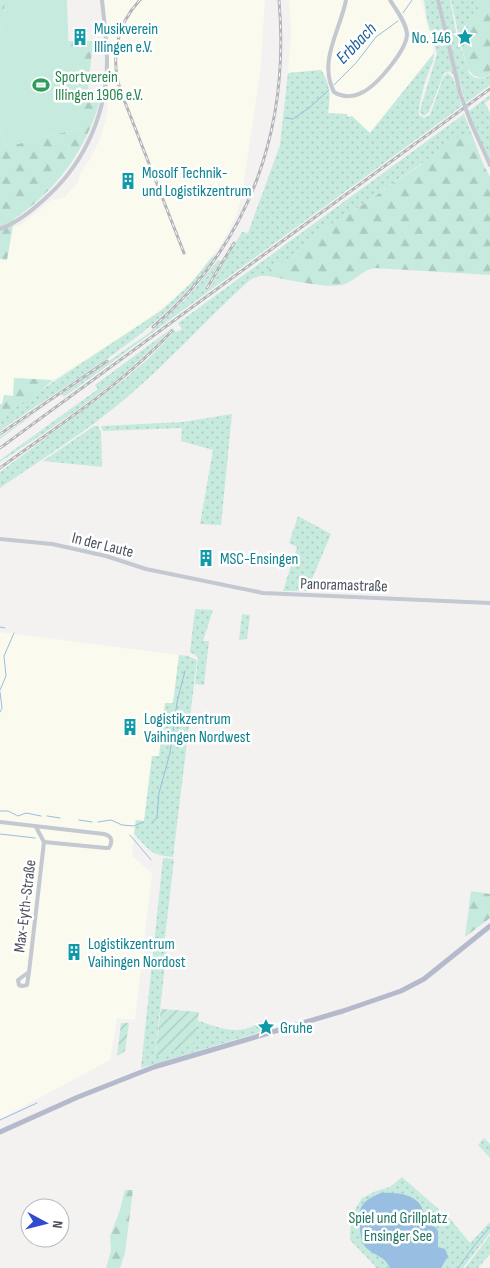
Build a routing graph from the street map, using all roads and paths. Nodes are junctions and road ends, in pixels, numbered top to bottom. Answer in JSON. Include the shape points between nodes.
{"nodes":[{"id":1,"x":102,"y":0,"type":"edge"},
{"id":2,"x":346,"y":0,"type":"edge"},
{"id":3,"x":390,"y":0,"type":"edge"},
{"id":4,"x":438,"y":0,"type":"edge"},
{"id":5,"x":490,"y":165,"type":"edge"},
{"id":6,"x":0,"y":229,"type":"edge"},
{"id":7,"x":0,"y":538,"type":"edge"},
{"id":8,"x":198,"y":580,"type":"joint"},
{"id":9,"x":490,"y":603,"type":"edge"},
{"id":10,"x":0,"y":822,"type":"edge"},
{"id":11,"x":36,"y":826,"type":"junction"},
{"id":12,"x":44,"y":842,"type":"junction"},
{"id":13,"x":490,"y":926,"type":"edge"},
{"id":14,"x":29,"y":972,"type":"dead end"},
{"id":15,"x":0,"y":1132,"type":"edge"}],
"edges":[{"from":1,"to":6,"type":"street","via":[[106,79],[92,134],[72,169],[55,189],[25,215]]},
{"from":2,"to":3,"type":"street","via":[[328,59],[329,80],[334,92],[350,96],[374,84],[406,41],[406,30]]},
{"from":4,"to":5,"type":"street","bridge":true,"via":[[460,93]]},
{"from":7,"to":8,"type":"street","name":"In der Laute","via":[[52,544]]},
{"from":8,"to":9,"type":"street","name":"Panoramastraße","via":[[279,594]]},
{"from":10,"to":11,"type":"street"},
{"from":11,"to":12,"type":"street"},
{"from":11,"to":12,"type":"street","via":[[104,834],[112,840],[110,848]]},
{"from":12,"to":14,"type":"street","name":"Max-Eyth-Straße"},
{"from":13,"to":15,"type":"main road","via":[[424,979],[402,991],[154,1066]]}]}
